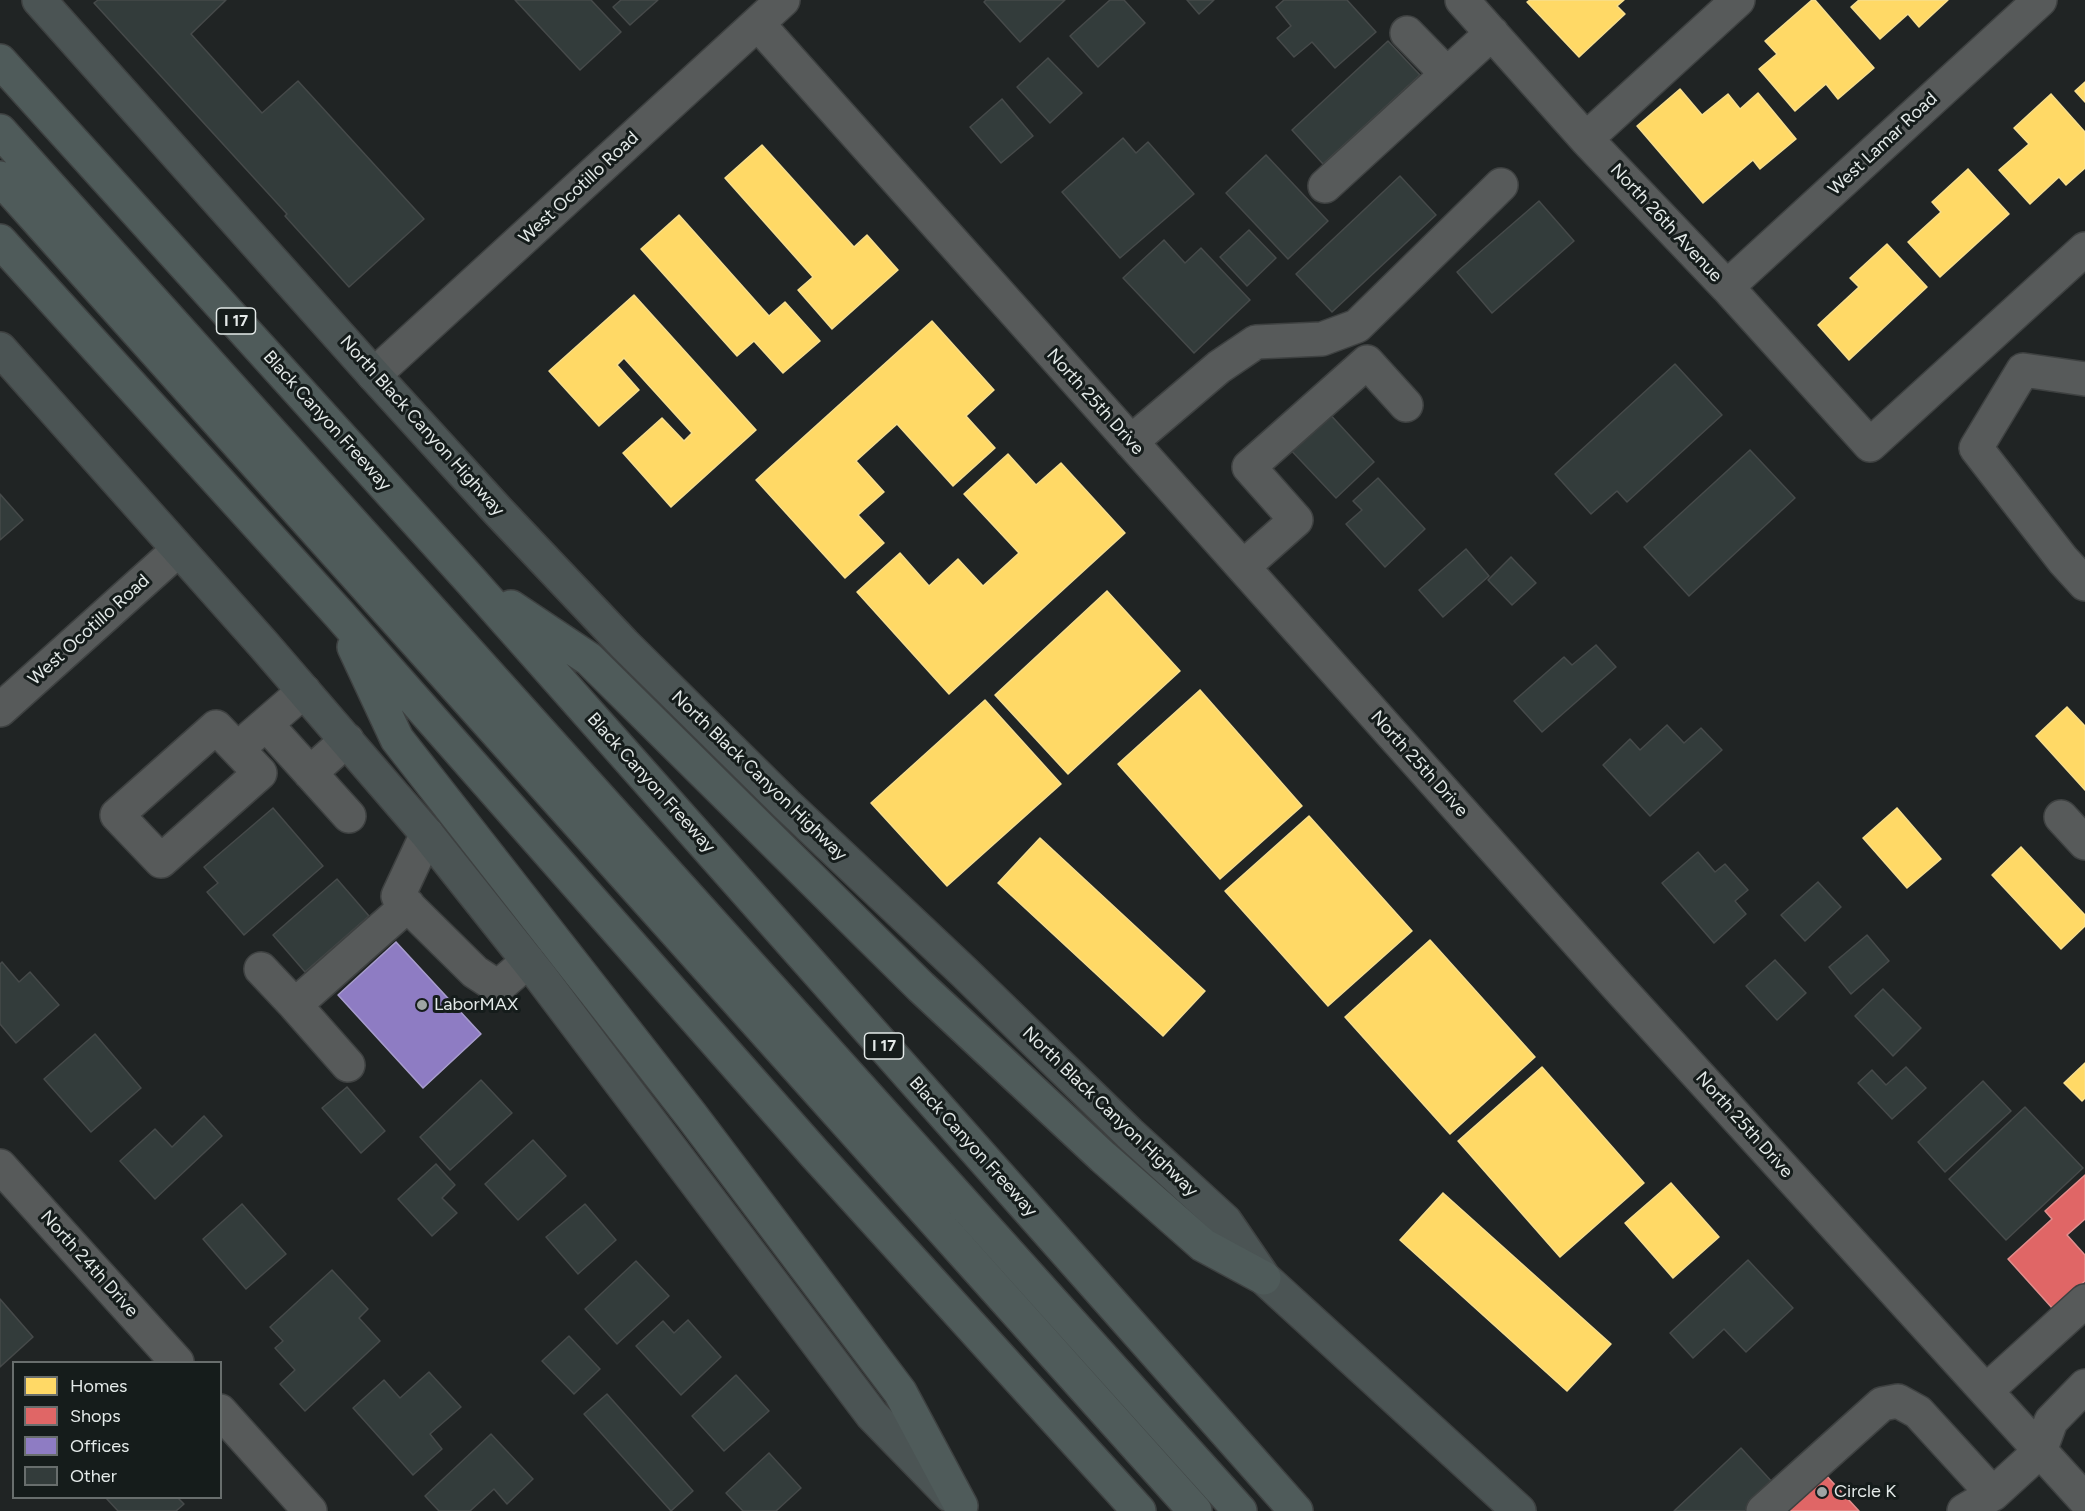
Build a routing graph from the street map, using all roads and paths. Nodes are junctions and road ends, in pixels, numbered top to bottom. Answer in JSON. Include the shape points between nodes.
{"nodes":[{"id":1,"x":39,"y":0,"type":"edge"},
{"id":2,"x":783,"y":0,"type":"edge"},
{"id":3,"x":1462,"y":0,"type":"edge"},
{"id":4,"x":1738,"y":0,"type":"edge"},
{"id":5,"x":2040,"y":0,"type":"edge"},
{"id":6,"x":758,"y":24,"type":"junction"},
{"id":7,"x":1407,"y":33,"type":"dead end"},
{"id":8,"x":1492,"y":33,"type":"junction"},
{"id":9,"x":0,"y":62,"type":"edge"},
{"id":10,"x":1447,"y":74,"type":"junction"},
{"id":11,"x":0,"y":131,"type":"edge"},
{"id":12,"x":1586,"y":139,"type":"junction"},
{"id":13,"x":0,"y":178,"type":"edge"},
{"id":14,"x":1501,"y":185,"type":"dead end"},
{"id":15,"x":1325,"y":186,"type":"dead end"},
{"id":16,"x":0,"y":241,"type":"edge"},
{"id":17,"x":2085,"y":249,"type":"edge"},
{"id":18,"x":1726,"y":287,"type":"junction"},
{"id":19,"x":0,"y":350,"type":"edge"},
{"id":20,"x":374,"y":375,"type":"junction"},
{"id":21,"x":2085,"y":379,"type":"edge"},
{"id":22,"x":1406,"y":405,"type":"dead end"},
{"id":23,"x":1131,"y":442,"type":"junction"},
{"id":24,"x":178,"y":550,"type":"junction"},
{"id":25,"x":1243,"y":567,"type":"junction"},
{"id":26,"x":471,"y":581,"type":"junction"},
{"id":27,"x":2085,"y":584,"type":"edge"},
{"id":28,"x":338,"y":613,"type":"junction"},
{"id":29,"x":304,"y":691,"type":"junction"},
{"id":30,"x":0,"y":710,"type":"edge"},
{"id":31,"x":266,"y":724,"type":"junction"},
{"id":32,"x":346,"y":740,"type":"junction"},
{"id":33,"x":237,"y":749,"type":"dead end"},
{"id":34,"x":310,"y":773,"type":"junction"},
{"id":35,"x":349,"y":816,"type":"dead end"},
{"id":36,"x":2061,"y":817,"type":"dead end"},
{"id":37,"x":427,"y":834,"type":"junction"},
{"id":38,"x":2085,"y":843,"type":"edge"},
{"id":39,"x":408,"y":905,"type":"junction"},
{"id":40,"x":528,"y":961,"type":"junction"},
{"id":41,"x":261,"y":969,"type":"dead end"},
{"id":42,"x":295,"y":1005,"type":"junction"},
{"id":43,"x":348,"y":1065,"type":"dead end"},
{"id":44,"x":0,"y":1166,"type":"edge"},
{"id":45,"x":1264,"y":1278,"type":"junction"},
{"id":46,"x":2085,"y":1301,"type":"edge"},
{"id":47,"x":176,"y":1361,"type":"edge"},
{"id":48,"x":2085,"y":1386,"type":"edge"},
{"id":49,"x":1986,"y":1391,"type":"junction"},
{"id":50,"x":222,"y":1413,"type":"edge"},
{"id":51,"x":2040,"y":1451,"type":"junction"},
{"id":52,"x":1994,"y":1494,"type":"junction"},
{"id":53,"x":2085,"y":1500,"type":"edge"},
{"id":54,"x":963,"y":1509,"type":"edge"},
{"id":55,"x":310,"y":1511,"type":"edge"},
{"id":56,"x":1139,"y":1511,"type":"edge"},
{"id":57,"x":1195,"y":1511,"type":"edge"},
{"id":58,"x":1240,"y":1511,"type":"edge"},
{"id":59,"x":1296,"y":1511,"type":"edge"},
{"id":60,"x":1519,"y":1511,"type":"edge"},
{"id":61,"x":1763,"y":1511,"type":"edge"},
{"id":62,"x":1964,"y":1511,"type":"edge"}],
"edges":[{"from":1,"to":20,"type":"main road","name":"North Black Canyon Highway"},
{"from":2,"to":6,"type":"street","name":"West Ocotillo Road"},
{"from":3,"to":8,"type":"street","name":"North 26th Avenue"},
{"from":4,"to":12,"type":"street"},
{"from":5,"to":18,"type":"street","name":"West Lamar Road"},
{"from":6,"to":20,"type":"street","name":"West Ocotillo Road"},
{"from":6,"to":23,"type":"street","name":"North 25th Drive"},
{"from":7,"to":10,"type":"street"},
{"from":8,"to":10,"type":"street"},
{"from":8,"to":12,"type":"street","name":"North 26th Avenue"},
{"from":9,"to":26,"type":"highway","name":"Black Canyon Freeway","number":"I 17"},
{"from":10,"to":15,"type":"street"},
{"from":11,"to":58,"type":"highway"},
{"from":12,"to":18,"type":"street","name":"North 26th Avenue"},
{"from":13,"to":57,"type":"highway"},
{"from":14,"to":23,"type":"street","via":[[1357,326],[1322,339],[1256,342],[1219,367]]},
{"from":16,"to":28,"type":"highway"},
{"from":17,"to":18,"type":"street","name":"North 26th Avenue","via":[[1870,445]]},
{"from":19,"to":24,"type":"main road"},
{"from":20,"to":45,"type":"main road","name":"North Black Canyon Highway","via":[[624,644],[1129,1133],[1225,1221]]},
{"from":21,"to":27,"type":"street","via":[[2023,370],[1976,448]]},
{"from":22,"to":25,"type":"street","via":[[1367,362],[1249,467],[1296,520]]},
{"from":23,"to":25,"type":"street","name":"North 25th Drive"},
{"from":24,"to":29,"type":"main road"},
{"from":24,"to":30,"type":"street","name":"West Ocotillo Road"},
{"from":25,"to":49,"type":"street","name":"North 25th Drive"},
{"from":26,"to":45,"type":"highway","via":[[589,659],[921,987],[1104,1157],[1203,1245]]},
{"from":26,"to":59,"type":"highway","name":"Black Canyon Freeway","number":"I 17"},
{"from":28,"to":54,"type":"highway","via":[[397,739],[691,1115],[900,1392]]},
{"from":28,"to":56,"type":"highway","via":[[815,1154]]},
{"from":29,"to":31,"type":"street"},
{"from":29,"to":32,"type":"main road"},
{"from":31,"to":33,"type":"street"},
{"from":31,"to":34,"type":"street"},
{"from":32,"to":34,"type":"street"},
{"from":32,"to":37,"type":"main road"},
{"from":34,"to":35,"type":"street"},
{"from":36,"to":38,"type":"street"},
{"from":37,"to":39,"type":"street","via":[[398,896]]},
{"from":37,"to":40,"type":"main road"},
{"from":39,"to":40,"type":"street","via":[[475,972],[498,987]]},
{"from":39,"to":42,"type":"street"},
{"from":40,"to":54,"type":"main road","via":[[872,1415]]},
{"from":41,"to":42,"type":"street"},
{"from":42,"to":43,"type":"street"},
{"from":44,"to":47,"type":"street","name":"North 24th Drive"},
{"from":45,"to":60,"type":"main road","name":"North Black Canyon Highway"},
{"from":46,"to":49,"type":"street"},
{"from":48,"to":51,"type":"street","via":[[2051,1421]]},
{"from":49,"to":51,"type":"street","name":"North 25th Drive"},
{"from":50,"to":55,"type":"street"},
{"from":51,"to":52,"type":"street"},
{"from":51,"to":53,"type":"street","name":"North 25th Drive"},
{"from":52,"to":61,"type":"street","via":[[1917,1412],[1898,1401],[1882,1404]]},
{"from":52,"to":62,"type":"street"}]}
